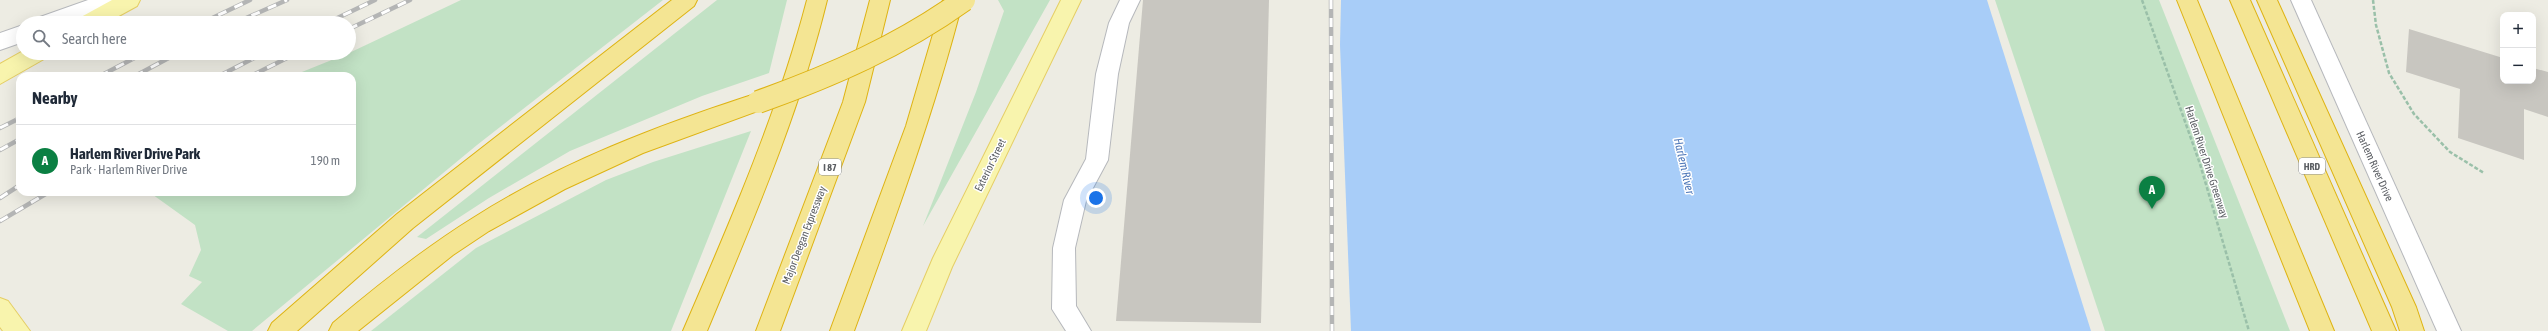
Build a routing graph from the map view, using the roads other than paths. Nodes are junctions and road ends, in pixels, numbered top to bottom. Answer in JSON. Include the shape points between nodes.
{"nodes":[{"id":1,"x":112,"y":0,"type":"edge"},
{"id":2,"x":130,"y":0,"type":"edge"},
{"id":3,"x":687,"y":0,"type":"edge"},
{"id":4,"x":817,"y":0,"type":"edge"},
{"id":5,"x":880,"y":0,"type":"edge"},
{"id":6,"x":953,"y":0,"type":"edge"},
{"id":7,"x":964,"y":0,"type":"edge"},
{"id":8,"x":1071,"y":0,"type":"edge"},
{"id":9,"x":1130,"y":0,"type":"edge"},
{"id":10,"x":2187,"y":0,"type":"edge"},
{"id":11,"x":2240,"y":0,"type":"edge"},
{"id":12,"x":2267,"y":0,"type":"edge"},
{"id":13,"x":2301,"y":0,"type":"edge"},
{"id":14,"x":67,"y":16,"type":"edge"},
{"id":15,"x":101,"y":16,"type":"edge"},
{"id":16,"x":16,"y":36,"type":"edge"},
{"id":17,"x":0,"y":42,"type":"edge"},
{"id":18,"x":26,"y":60,"type":"edge"},
{"id":19,"x":0,"y":75,"type":"edge"},
{"id":20,"x":0,"y":309,"type":"edge"},
{"id":21,"x":18,"y":331,"type":"edge"},
{"id":22,"x":280,"y":331,"type":"edge"},
{"id":23,"x":341,"y":331,"type":"edge"},
{"id":24,"x":695,"y":331,"type":"edge"},
{"id":25,"x":768,"y":331,"type":"edge"},
{"id":26,"x":842,"y":331,"type":"edge"},
{"id":27,"x":914,"y":331,"type":"edge"},
{"id":28,"x":1079,"y":331,"type":"edge"},
{"id":29,"x":2322,"y":331,"type":"edge"},
{"id":30,"x":2384,"y":331,"type":"edge"},
{"id":31,"x":2412,"y":331,"type":"edge"},
{"id":32,"x":2449,"y":331,"type":"edge"}],
"edges":[{"from":1,"to":14,"type":"street"},
{"from":2,"to":15,"type":"main road"},
{"from":3,"to":22,"type":"highway","via":[[405,221]]},
{"from":4,"to":24,"type":"highway","via":[[810,31],[781,121]]},
{"from":5,"to":25,"type":"highway","name":"Major Deegan Expressway","number":"I 87","via":[[854,102]]},
{"from":6,"to":26,"type":"highway","via":[[907,157]]},
{"from":7,"to":23,"type":"highway","bridge":true,"via":[[937,20],[871,58],[832,75],[650,140],[526,198],[446,247]]},
{"from":8,"to":27,"type":"main road","name":"Exterior Street","via":[[941,265]]},
{"from":9,"to":28,"type":"street","via":[[1119,23],[1107,74],[1097,160],[1075,200],[1064,248],[1064,309]]},
{"from":10,"to":29,"type":"highway"},
{"from":11,"to":30,"type":"highway","number":"HRD"},
{"from":12,"to":31,"type":"highway","via":[[2404,307]]},
{"from":13,"to":32,"type":"street","name":"Harlem River Drive"},
{"from":16,"to":17,"type":"street"},
{"from":18,"to":19,"type":"main road"},
{"from":20,"to":21,"type":"main road"}]}
